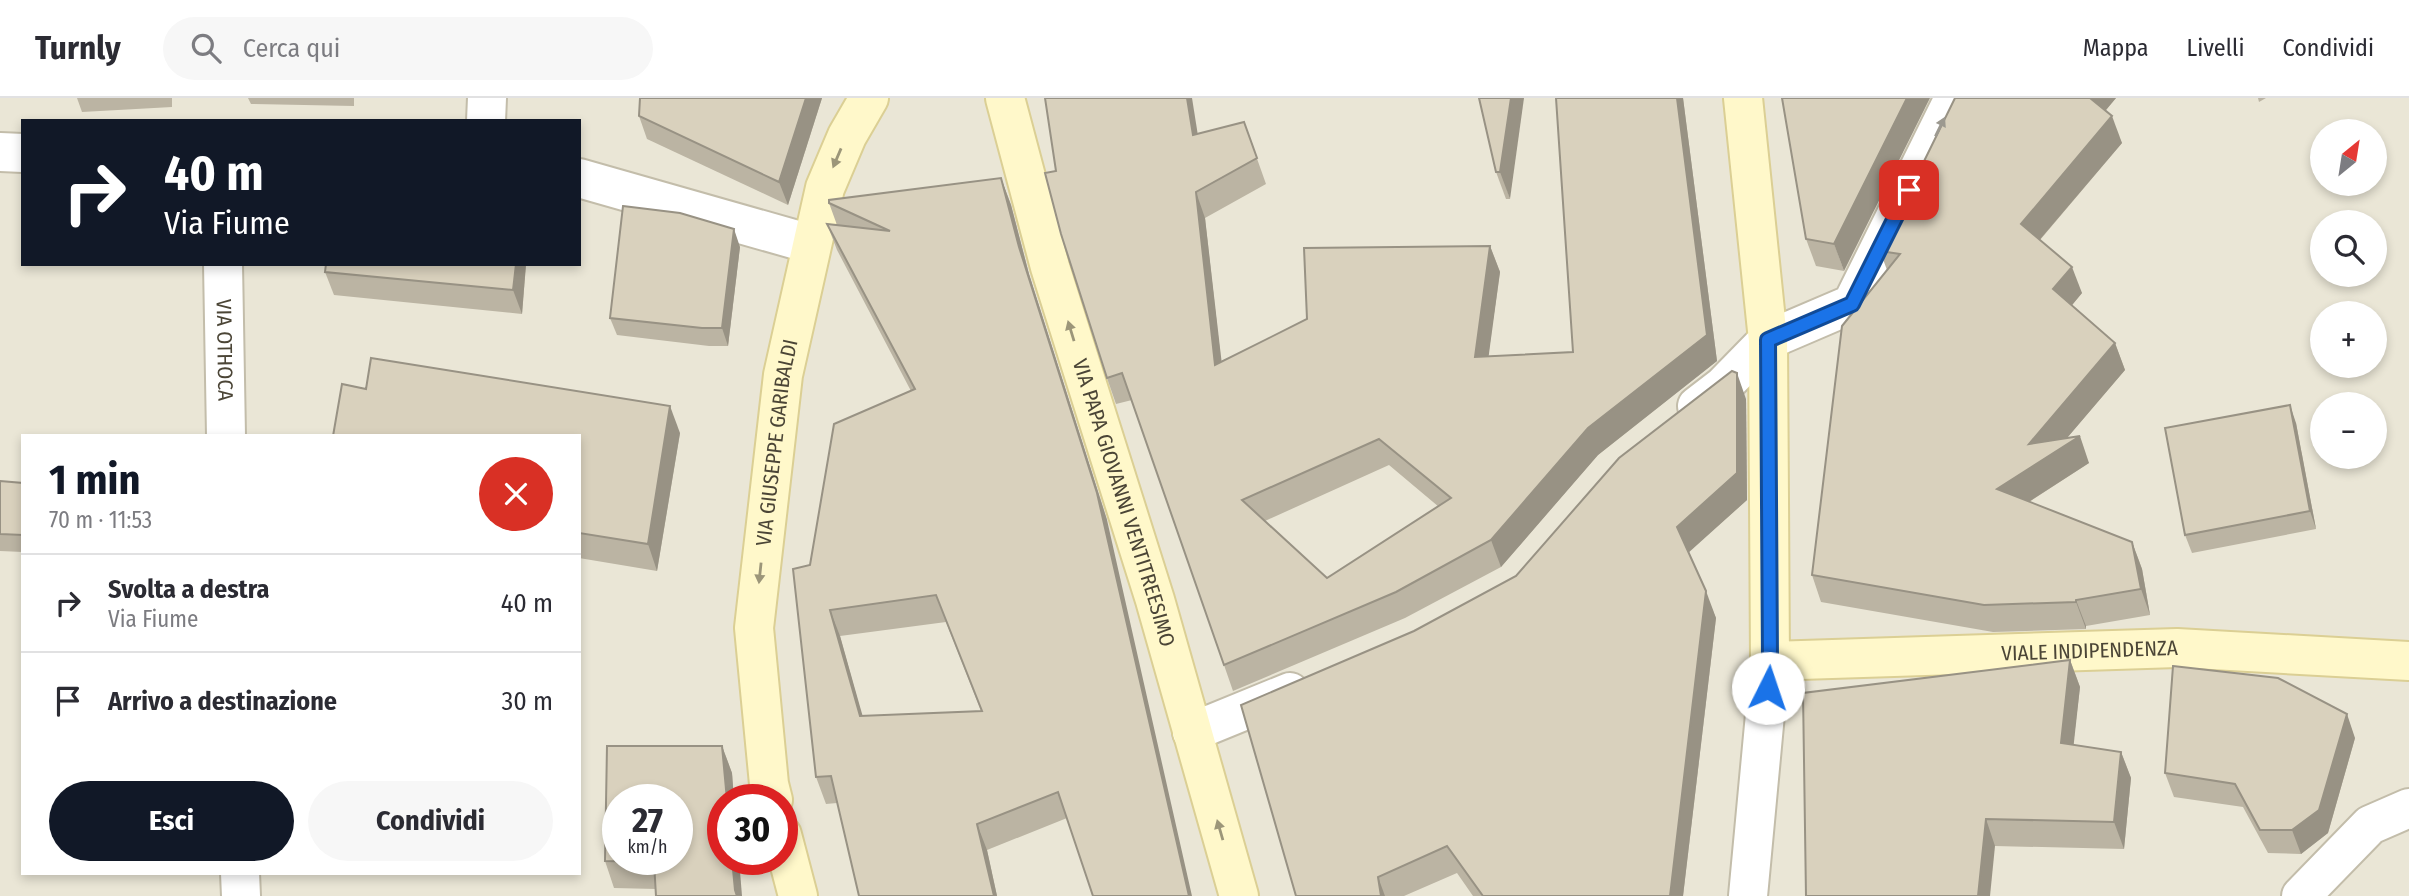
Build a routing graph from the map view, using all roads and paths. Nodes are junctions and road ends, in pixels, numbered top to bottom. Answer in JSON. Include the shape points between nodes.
{"nodes":[{"id":1,"x":486,"y":98,"type":"edge"},
{"id":2,"x":869,"y":98,"type":"edge"},
{"id":3,"x":1743,"y":98,"type":"edge"},
{"id":4,"x":1954,"y":98,"type":"edge"},
{"id":5,"x":999,"y":102,"type":"edge"},
{"id":6,"x":486,"y":119,"type":"edge"},
{"id":7,"x":0,"y":152,"type":"edge"},
{"id":8,"x":21,"y":153,"type":"edge"},
{"id":9,"x":581,"y":179,"type":"edge"},
{"id":10,"x":811,"y":244,"type":"junction"},
{"id":11,"x":223,"y":266,"type":"edge"},
{"id":12,"x":1768,"y":340,"type":"junction"},
{"id":13,"x":1669,"y":428,"type":"edge"},
{"id":14,"x":226,"y":434,"type":"edge"},
{"id":15,"x":1770,"y":661,"type":"junction"},
{"id":16,"x":2409,"y":661,"type":"edge"},
{"id":17,"x":1319,"y":680,"type":"edge"},
{"id":18,"x":1192,"y":732,"type":"junction"},
{"id":19,"x":769,"y":784,"type":"edge"},
{"id":20,"x":2409,"y":808,"type":"edge"},
{"id":21,"x":240,"y":875,"type":"edge"},
{"id":22,"x":792,"y":875,"type":"edge"},
{"id":23,"x":241,"y":896,"type":"edge"},
{"id":24,"x":798,"y":896,"type":"edge"},
{"id":25,"x":1239,"y":896,"type":"edge"},
{"id":26,"x":1748,"y":896,"type":"edge"},
{"id":27,"x":2301,"y":896,"type":"edge"}],
"edges":[{"from":1,"to":6,"type":"street"},
{"from":2,"to":10,"type":"main road","name":"VIA GIUSEPPE GARIBALDI","one_way":true,"via":[[825,188]]},
{"from":3,"to":12,"type":"main road"},
{"from":12,"to":4,"type":"street","one_way":true,"via":[[1852,304]]},
{"from":18,"to":5,"type":"main road","name":"VIA PAPA GIOVANNI VENTITREESIMO","one_way":true},
{"from":7,"to":8,"type":"street"},
{"from":9,"to":10,"type":"street"},
{"from":10,"to":19,"type":"main road","name":"VIA GIUSEPPE GARIBALDI","one_way":true,"via":[[783,376],[754,628]]},
{"from":11,"to":14,"type":"street","name":"VIA OTHOCA"},
{"from":12,"to":13,"type":"street","via":[[1723,386]]},
{"from":12,"to":15,"type":"main road"},
{"from":15,"to":16,"type":"main road","name":"VIALE INDIPENDENZA","via":[[2177,648]]},
{"from":15,"to":26,"type":"street"},
{"from":17,"to":18,"type":"street"},
{"from":25,"to":18,"type":"main road","name":"VIA PAPA GIOVANNI VENTITREESIMO","one_way":true},
{"from":20,"to":27,"type":"street","via":[[2370,825]]},
{"from":21,"to":23,"type":"street"},
{"from":22,"to":24,"type":"main road"}]}
